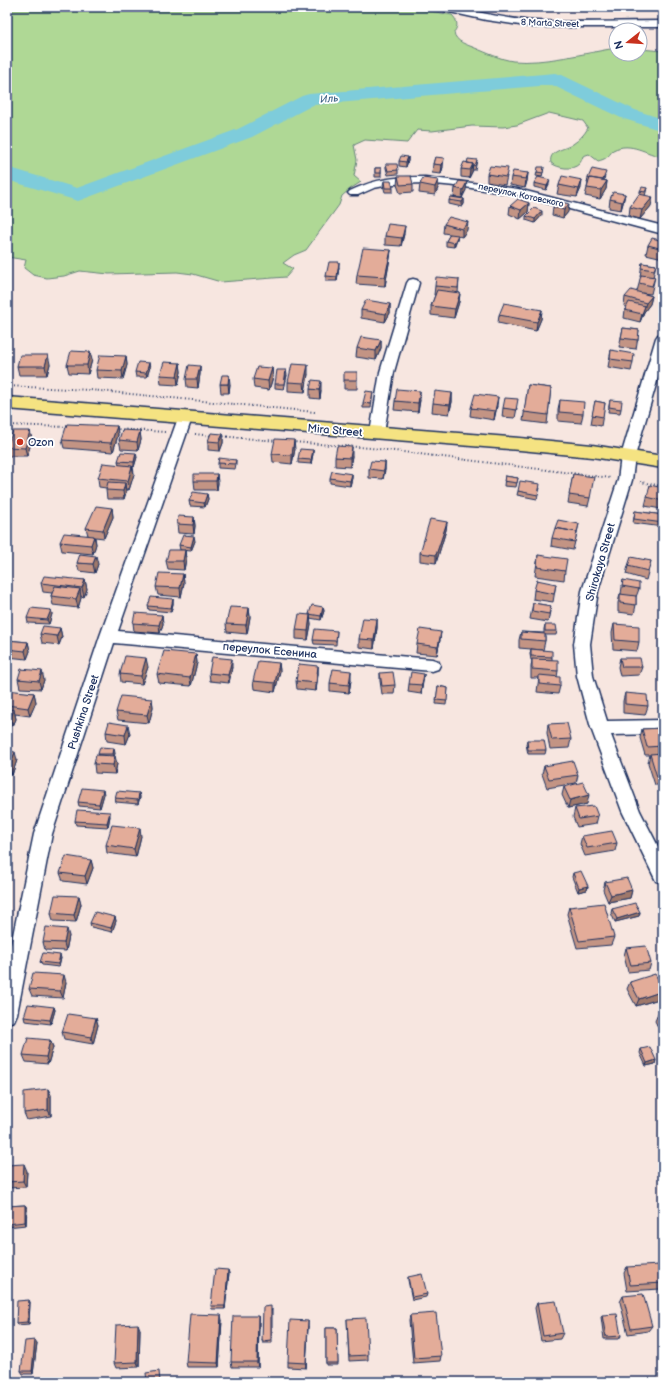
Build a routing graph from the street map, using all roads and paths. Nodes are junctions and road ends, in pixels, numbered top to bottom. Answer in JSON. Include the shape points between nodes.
{"nodes":[{"id":1,"x":439,"y":7,"type":"edge"},
{"id":2,"x":663,"y":24,"type":"edge"},
{"id":3,"x":354,"y":192,"type":"dead end"},
{"id":4,"x":663,"y":230,"type":"edge"},
{"id":5,"x":413,"y":284,"type":"dead end"},
{"id":6,"x":663,"y":338,"type":"edge"},
{"id":7,"x":7,"y":403,"type":"edge"},
{"id":8,"x":7,"y":425,"type":"edge"},
{"id":9,"x":182,"y":425,"type":"junction"},
{"id":10,"x":74,"y":427,"type":"edge"},
{"id":11,"x":111,"y":428,"type":"edge"},
{"id":12,"x":377,"y":433,"type":"junction"},
{"id":13,"x":279,"y":441,"type":"edge"},
{"id":14,"x":287,"y":442,"type":"edge"},
{"id":15,"x":628,"y":456,"type":"junction"},
{"id":16,"x":663,"y":462,"type":"edge"},
{"id":17,"x":624,"y":480,"type":"junction"},
{"id":18,"x":663,"y":486,"type":"edge"},
{"id":19,"x":108,"y":636,"type":"junction"},
{"id":20,"x":432,"y":665,"type":"dead end"},
{"id":21,"x":663,"y":726,"type":"edge"},
{"id":22,"x":600,"y":728,"type":"junction"},
{"id":23,"x":663,"y":875,"type":"edge"},
{"id":24,"x":7,"y":1014,"type":"edge"}],
"edges":[{"from":1,"to":2,"type":"street","name":"8 Marta Street","via":[[533,24]]},
{"from":3,"to":4,"type":"street","name":"переулок Котовского","via":[[371,185],[394,181],[425,180],[465,184],[518,192]]},
{"from":5,"to":12,"type":"street","via":[[387,372]]},
{"from":6,"to":15,"type":"street","name":"Shirokaya Street"},
{"from":7,"to":9,"type":"highway","name":"Mira Street"},
{"from":8,"to":10,"type":"path"},
{"from":9,"to":11,"type":"path"},
{"from":9,"to":12,"type":"highway","name":"Mira Street"},
{"from":9,"to":13,"type":"path"},
{"from":9,"to":19,"type":"street","name":"Pushkina Street"},
{"from":12,"to":15,"type":"highway","name":"Mira Street","via":[[478,440]]},
{"from":14,"to":17,"type":"path","via":[[371,448]]},
{"from":15,"to":16,"type":"highway","name":"Mira Street"},
{"from":15,"to":17,"type":"street","name":"Shirokaya Street"},
{"from":17,"to":18,"type":"path"},
{"from":17,"to":22,"type":"street","name":"Shirokaya Street","via":[[590,591],[582,644],[585,676]]},
{"from":19,"to":20,"type":"street","name":"переулок Есенина"},
{"from":19,"to":24,"type":"street","name":"Pushkina Street","via":[[43,834]]},
{"from":21,"to":22,"type":"street"},
{"from":22,"to":23,"type":"street","name":"Shirokaya Street","via":[[632,811]]}]}
